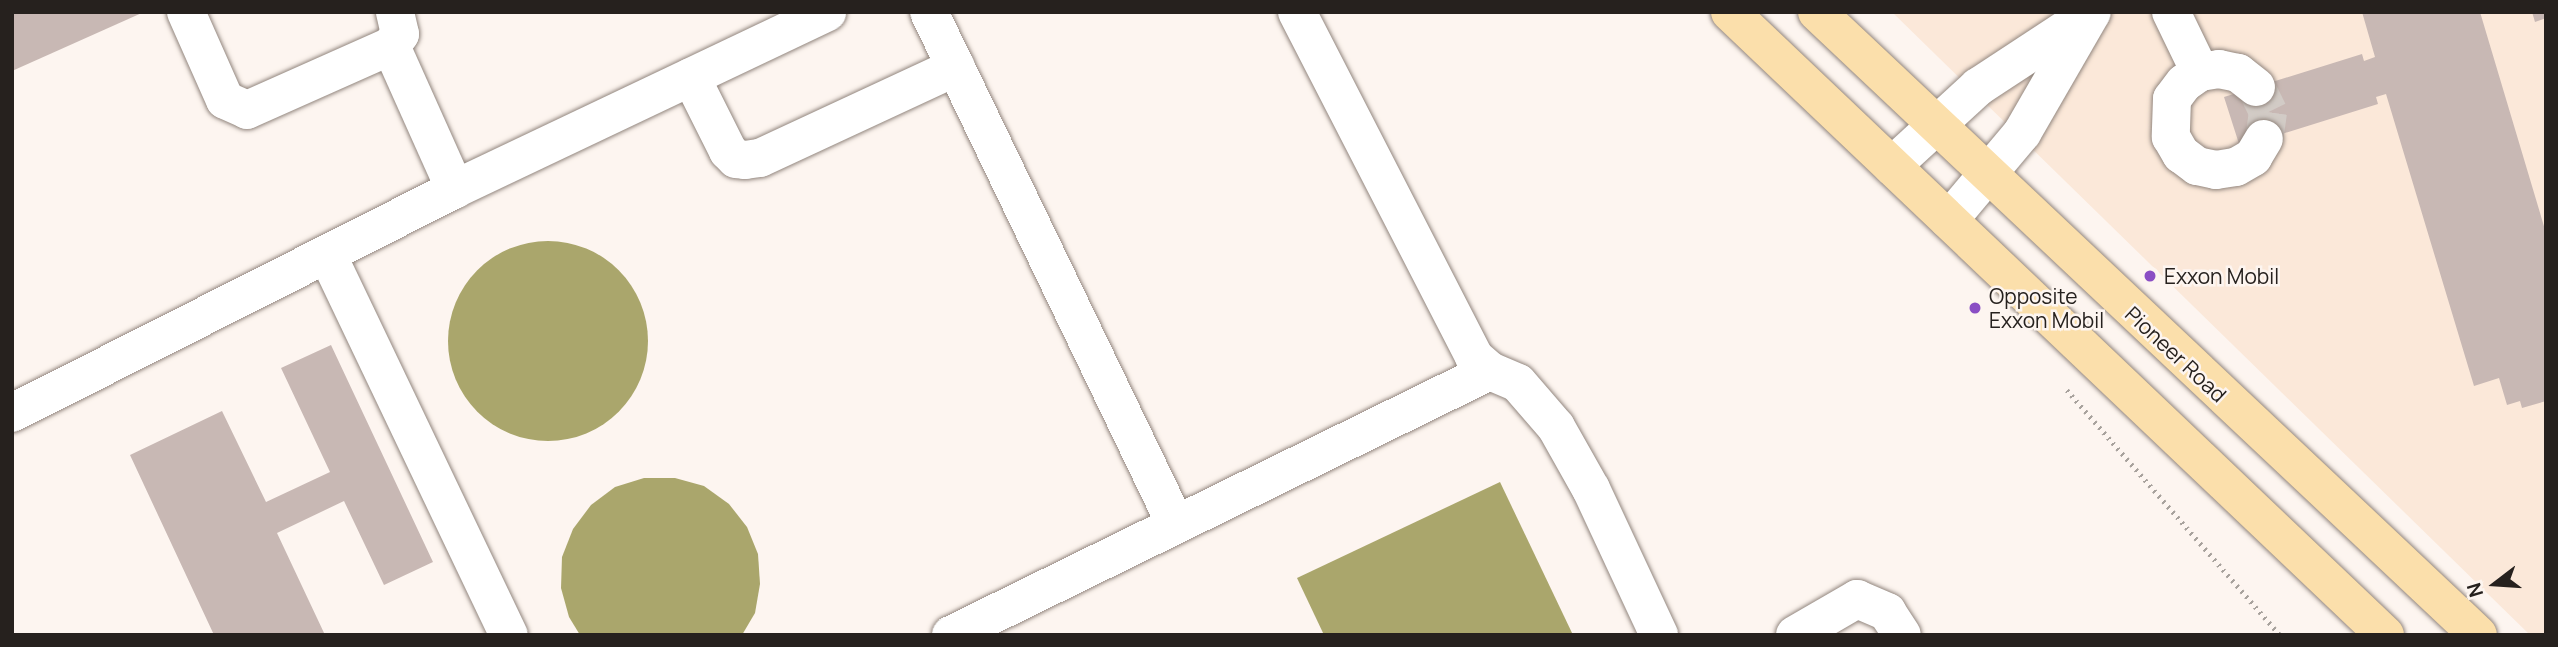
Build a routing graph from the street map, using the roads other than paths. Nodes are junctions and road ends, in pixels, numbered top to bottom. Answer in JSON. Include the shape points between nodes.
{"nodes":[{"id":1,"x":186,"y":12,"type":"edge"},
{"id":2,"x":827,"y":12,"type":"edge"},
{"id":3,"x":929,"y":12,"type":"edge"},
{"id":4,"x":1297,"y":12,"type":"edge"},
{"id":5,"x":1730,"y":12,"type":"edge"},
{"id":6,"x":1816,"y":12,"type":"edge"},
{"id":7,"x":2171,"y":12,"type":"edge"},
{"id":8,"x":2092,"y":13,"type":"edge"},
{"id":9,"x":393,"y":29,"type":"edge"},
{"id":10,"x":956,"y":67,"type":"junction"},
{"id":11,"x":2200,"y":72,"type":"junction"},
{"id":12,"x":691,"y":77,"type":"junction"},
{"id":13,"x":2256,"y":87,"type":"dead end"},
{"id":14,"x":1934,"y":124,"type":"junction"},
{"id":15,"x":2264,"y":139,"type":"tunnel mouth"},
{"id":16,"x":1892,"y":166,"type":"junction"},
{"id":17,"x":1987,"y":174,"type":"junction"},
{"id":18,"x":455,"y":189,"type":"junction"},
{"id":19,"x":1949,"y":220,"type":"junction"},
{"id":20,"x":327,"y":254,"type":"junction"},
{"id":21,"x":1490,"y":371,"type":"junction"},
{"id":22,"x":12,"y":413,"type":"edge"},
{"id":23,"x":1176,"y":525,"type":"junction"},
{"id":24,"x":509,"y":635,"type":"edge"},
{"id":25,"x":951,"y":635,"type":"edge"},
{"id":26,"x":1659,"y":635,"type":"edge"},
{"id":27,"x":1794,"y":635,"type":"edge"},
{"id":28,"x":1902,"y":635,"type":"edge"},
{"id":29,"x":2385,"y":635,"type":"edge"},
{"id":30,"x":2478,"y":635,"type":"edge"}],
"edges":[{"from":1,"to":9,"type":"lane","via":[[225,100],[239,110],[253,109]]},
{"from":2,"to":12,"type":"lane"},
{"from":3,"to":10,"type":"lane"},
{"from":4,"to":21,"type":"lane","via":[[1474,357]]},
{"from":5,"to":16,"type":"main road"},
{"from":6,"to":14,"type":"main road","name":"Pioneer Road"},
{"from":7,"to":11,"type":"lane"},
{"from":8,"to":14,"type":"lane","via":[[2001,71]]},
{"from":8,"to":17,"type":"lane","via":[[2044,102]]},
{"from":9,"to":18,"type":"lane"},
{"from":10,"to":12,"type":"lane","via":[[760,158],[745,160],[736,159],[728,150]]},
{"from":10,"to":23,"type":"lane"},
{"from":11,"to":13,"type":"lane","via":[[2238,73]]},
{"from":11,"to":15,"type":"lane","via":[[2172,99],[2171,137],[2181,154],[2197,166],[2216,170],[2236,167],[2252,157]]},
{"from":12,"to":18,"type":"lane"},
{"from":14,"to":16,"type":"lane"},
{"from":14,"to":17,"type":"main road","name":"Pioneer Road"},
{"from":16,"to":19,"type":"main road"},
{"from":17,"to":19,"type":"lane"},
{"from":17,"to":30,"type":"main road","name":"Pioneer Road"},
{"from":18,"to":20,"type":"lane"},
{"from":19,"to":29,"type":"main road"},
{"from":20,"to":22,"type":"lane"},
{"from":20,"to":24,"type":"lane"},
{"from":21,"to":23,"type":"lane"},
{"from":21,"to":26,"type":"lane","via":[[1518,383],[1556,427],[1591,489]]},
{"from":23,"to":25,"type":"lane"},
{"from":27,"to":28,"type":"lane","via":[[1857,598],[1887,612]]}]}
